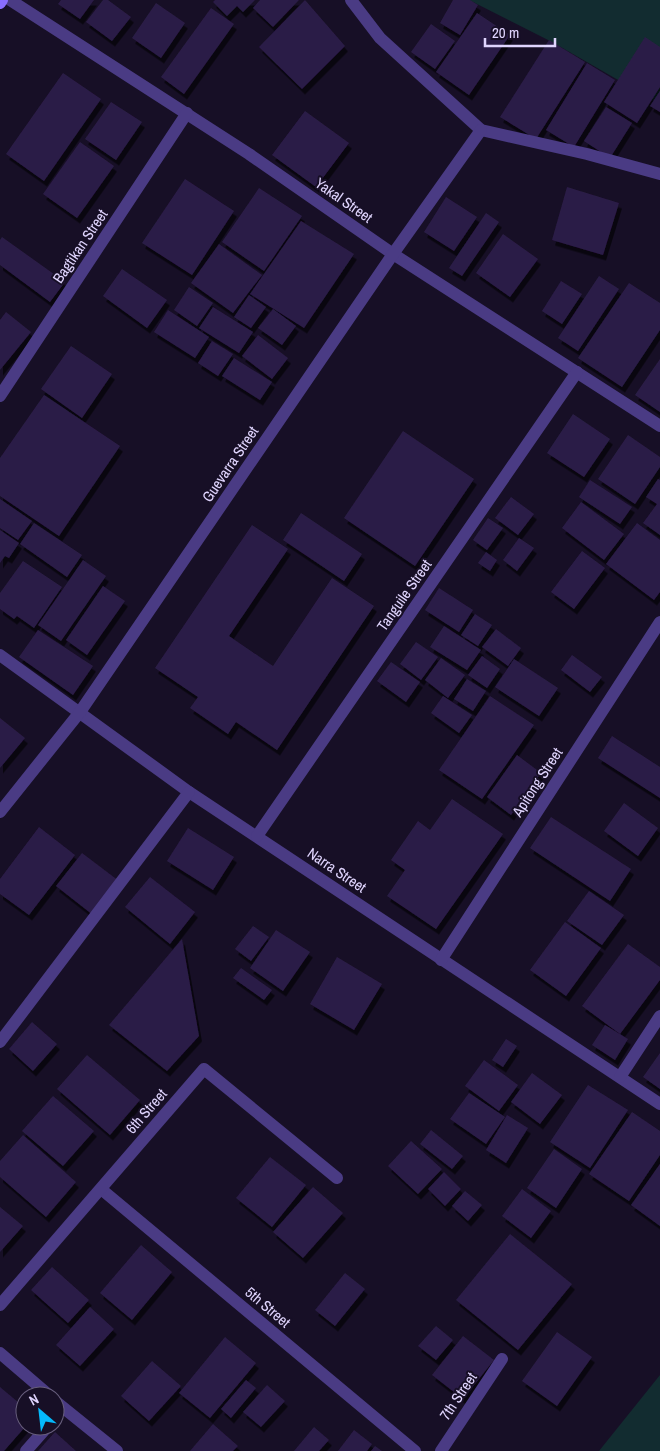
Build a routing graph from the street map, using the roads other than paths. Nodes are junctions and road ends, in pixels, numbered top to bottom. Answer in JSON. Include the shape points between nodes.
{"nodes":[{"id":1,"x":2,"y":0,"type":"edge"},
{"id":2,"x":10,"y":0,"type":"edge"},
{"id":3,"x":351,"y":0,"type":"edge"},
{"id":4,"x":0,"y":4,"type":"edge"},
{"id":5,"x":187,"y":113,"type":"junction"},
{"id":6,"x":481,"y":130,"type":"junction"},
{"id":7,"x":660,"y":174,"type":"edge"},
{"id":8,"x":393,"y":254,"type":"junction"},
{"id":9,"x":577,"y":372,"type":"junction"},
{"id":10,"x":0,"y":396,"type":"edge"},
{"id":11,"x":660,"y":426,"type":"edge"},
{"id":12,"x":660,"y":622,"type":"edge"},
{"id":13,"x":0,"y":655,"type":"edge"},
{"id":14,"x":80,"y":712,"type":"junction"},
{"id":15,"x":189,"y":792,"type":"junction"},
{"id":16,"x":0,"y":812,"type":"edge"},
{"id":17,"x":258,"y":836,"type":"junction"},
{"id":18,"x":441,"y":960,"type":"junction"},
{"id":19,"x":660,"y":1016,"type":"edge"},
{"id":20,"x":0,"y":1042,"type":"edge"},
{"id":21,"x":620,"y":1077,"type":"junction"},
{"id":22,"x":660,"y":1104,"type":"edge"},
{"id":23,"x":337,"y":1178,"type":"dead end"},
{"id":24,"x":101,"y":1189,"type":"junction"},
{"id":25,"x":0,"y":1305,"type":"edge"},
{"id":26,"x":0,"y":1353,"type":"edge"},
{"id":27,"x":502,"y":1359,"type":"dead end"},
{"id":28,"x":38,"y":1386,"type":"edge"},
{"id":29,"x":65,"y":1409,"type":"edge"},
{"id":30,"x":39,"y":1436,"type":"edge"},
{"id":31,"x":26,"y":1451,"type":"edge"},
{"id":32,"x":116,"y":1451,"type":"edge"},
{"id":33,"x":415,"y":1451,"type":"edge"},
{"id":34,"x":441,"y":1451,"type":"edge"}],
"edges":[{"from":1,"to":4,"type":"street"},
{"from":2,"to":5,"type":"street","name":"Yakal Street"},
{"from":3,"to":6,"type":"street","via":[[380,38]]},
{"from":5,"to":8,"type":"street","name":"Yakal Street"},
{"from":5,"to":10,"type":"street","name":"Bagtikan Street"},
{"from":6,"to":7,"type":"street"},
{"from":6,"to":8,"type":"street","name":"Guevarra Street"},
{"from":8,"to":9,"type":"street","name":"Yakal Street"},
{"from":8,"to":14,"type":"street","name":"Guevarra Street"},
{"from":9,"to":11,"type":"street","name":"Yakal Street"},
{"from":9,"to":17,"type":"street","name":"Tanguile Street"},
{"from":12,"to":18,"type":"street","name":"Apitong Street"},
{"from":13,"to":14,"type":"street","name":"Narra Street"},
{"from":14,"to":15,"type":"street","name":"Narra Street"},
{"from":14,"to":16,"type":"street","name":"Guevarra Street"},
{"from":15,"to":17,"type":"street","name":"Narra Street"},
{"from":15,"to":20,"type":"street"},
{"from":17,"to":18,"type":"street","name":"Narra Street"},
{"from":18,"to":21,"type":"street","name":"Narra Street"},
{"from":19,"to":21,"type":"street"},
{"from":21,"to":22,"type":"street","name":"Narra Street"},
{"from":23,"to":24,"type":"street","name":"6th Street","via":[[204,1069]]},
{"from":24,"to":25,"type":"street","name":"6th Street"},
{"from":24,"to":33,"type":"street","name":"5th Street"},
{"from":26,"to":28,"type":"street"},
{"from":27,"to":34,"type":"street","name":"7th Street"},
{"from":29,"to":32,"type":"street"},
{"from":30,"to":31,"type":"street"}]}
